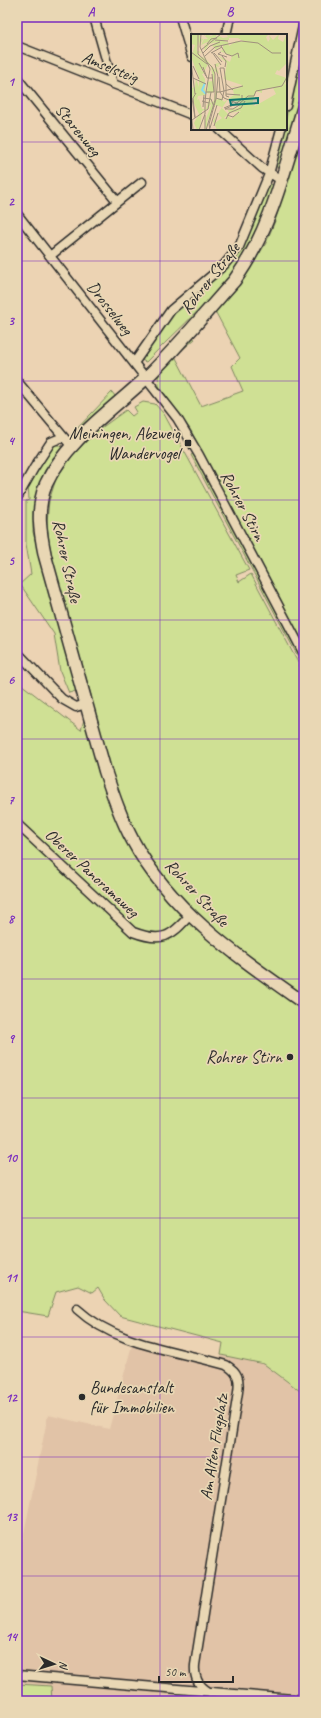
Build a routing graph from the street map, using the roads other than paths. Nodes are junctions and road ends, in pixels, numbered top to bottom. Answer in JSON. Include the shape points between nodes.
{"nodes":[{"id":1,"x":94,"y":17,"type":"edge"},
{"id":2,"x":180,"y":17,"type":"edge"},
{"id":3,"x":230,"y":17,"type":"edge"},
{"id":4,"x":304,"y":21,"type":"edge"},
{"id":5,"x":226,"y":34,"type":"edge"},
{"id":6,"x":17,"y":46,"type":"edge"},
{"id":7,"x":191,"y":54,"type":"edge"},
{"id":8,"x":17,"y":78,"type":"edge"},
{"id":9,"x":113,"y":84,"type":"junction"},
{"id":10,"x":287,"y":101,"type":"edge"},
{"id":11,"x":304,"y":106,"type":"edge"},
{"id":12,"x":191,"y":114,"type":"edge"},
{"id":13,"x":220,"y":130,"type":"edge"},
{"id":14,"x":281,"y":130,"type":"edge"},
{"id":15,"x":269,"y":174,"type":"junction"},
{"id":16,"x":281,"y":180,"type":"junction"},
{"id":17,"x":142,"y":182,"type":"dead end"},
{"id":18,"x":117,"y":201,"type":"junction"},
{"id":19,"x":17,"y":214,"type":"edge"},
{"id":20,"x":50,"y":256,"type":"junction"},
{"id":21,"x":134,"y":363,"type":"junction"},
{"id":22,"x":145,"y":378,"type":"junction"},
{"id":23,"x":17,"y":381,"type":"edge"},
{"id":24,"x":63,"y":437,"type":"junction"},
{"id":25,"x":72,"y":447,"type":"junction"},
{"id":26,"x":17,"y":498,"type":"edge"},
{"id":27,"x":17,"y":652,"type":"edge"},
{"id":28,"x":304,"y":654,"type":"edge"},
{"id":29,"x":86,"y":704,"type":"junction"},
{"id":30,"x":17,"y":824,"type":"edge"},
{"id":31,"x":190,"y":915,"type":"junction"},
{"id":32,"x":304,"y":1003,"type":"edge"},
{"id":33,"x":77,"y":1309,"type":"dead end"},
{"id":34,"x":17,"y":1675,"type":"edge"},
{"id":35,"x":209,"y":1692,"type":"junction"},
{"id":36,"x":304,"y":1700,"type":"edge"}],
"edges":[{"from":1,"to":9,"type":"street"},
{"from":2,"to":7,"type":"street"},
{"from":3,"to":5,"type":"street"},
{"from":4,"to":10,"type":"street"},
{"from":6,"to":9,"type":"street","name":"Amselsteig"},
{"from":8,"to":18,"type":"street","name":"Starenweg"},
{"from":9,"to":12,"type":"street","name":"Amselsteig"},
{"from":11,"to":16,"type":"main road","name":"Rohrer Straße"},
{"from":13,"to":15,"type":"street"},
{"from":14,"to":15,"type":"street","name":"Rohrer Straße"},
{"from":15,"to":16,"type":"street"},
{"from":15,"to":21,"type":"street","name":"Rohrer Straße","via":[[248,228],[232,257],[171,310]]},
{"from":16,"to":22,"type":"main road","name":"Rohrer Straße","via":[[266,225],[244,267]]},
{"from":17,"to":18,"type":"street"},
{"from":18,"to":20,"type":"street"},
{"from":19,"to":20,"type":"street","name":"Drosselweg"},
{"from":20,"to":21,"type":"street","name":"Drosselweg"},
{"from":21,"to":22,"type":"street","name":"Drosselweg"},
{"from":22,"to":25,"type":"main road","name":"Rohrer Straße"},
{"from":22,"to":28,"type":"street","name":"Rohrer Stirn","via":[[188,436]]},
{"from":23,"to":24,"type":"street"},
{"from":24,"to":25,"type":"street"},
{"from":24,"to":26,"type":"street","via":[[51,442]]},
{"from":25,"to":29,"type":"main road","name":"Rohrer Straße","via":[[57,465],[46,486],[40,509],[40,534]]},
{"from":27,"to":29,"type":"street","via":[[62,700],[76,706]]},
{"from":29,"to":31,"type":"main road","name":"Rohrer Straße","via":[[107,777],[133,842],[166,889]]},
{"from":30,"to":31,"type":"street","name":"Oberer Panoramaweg","via":[[133,932],[152,938],[174,933]]},
{"from":31,"to":32,"type":"main road","name":"Rohrer Straße","via":[[222,944]]},
{"from":33,"to":35,"type":"street","name":"Am Alten Flugplatz","via":[[105,1329],[126,1338],[226,1365],[238,1375],[238,1392],[195,1665],[196,1680]]},
{"from":34,"to":35,"type":"street"},
{"from":35,"to":36,"type":"street"}]}
